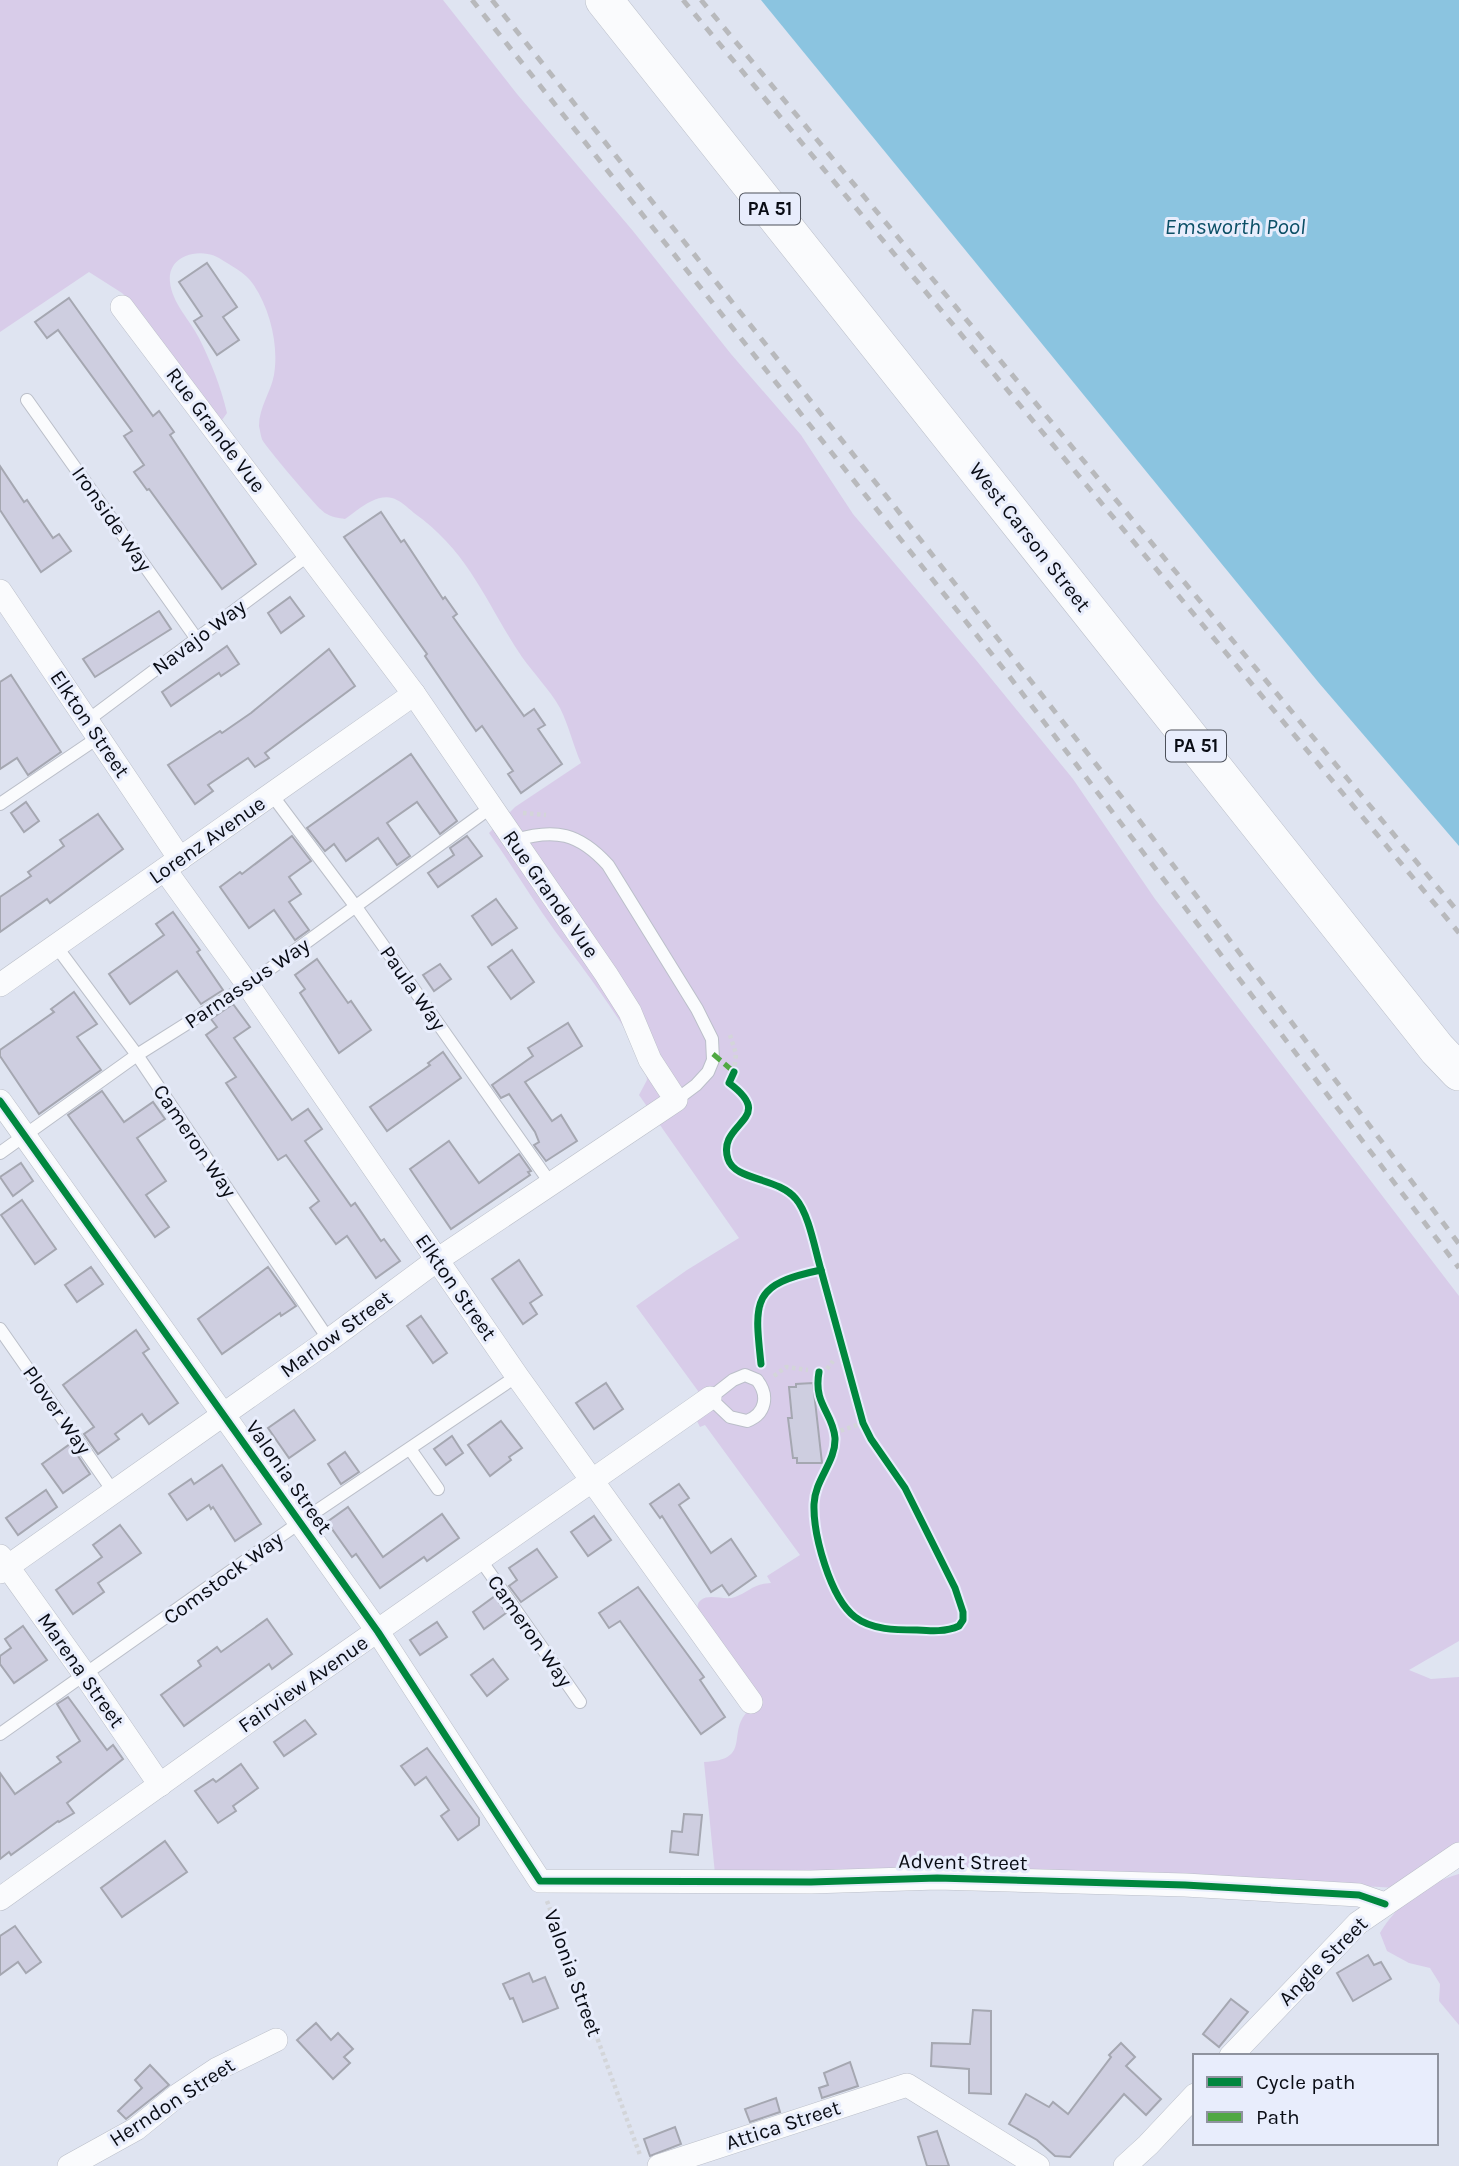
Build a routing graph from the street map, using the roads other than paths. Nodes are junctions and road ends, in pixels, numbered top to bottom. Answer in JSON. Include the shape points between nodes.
{"nodes":[{"id":1,"x":604,"y":0,"type":"edge"},
{"id":2,"x":122,"y":306,"type":"dead end"},
{"id":3,"x":27,"y":400,"type":"dead end"},
{"id":4,"x":310,"y":554,"type":"junction"},
{"id":5,"x":0,"y":591,"type":"edge"},
{"id":6,"x":196,"y":638,"type":"junction"},
{"id":7,"x":414,"y":694,"type":"junction"},
{"id":8,"x":94,"y":728,"type":"junction"},
{"id":9,"x":272,"y":794,"type":"junction"},
{"id":10,"x":0,"y":804,"type":"edge"},
{"id":11,"x":490,"y":808,"type":"junction"},
{"id":12,"x":515,"y":840,"type":"junction"},
{"id":13,"x":173,"y":864,"type":"junction"},
{"id":14,"x":356,"y":907,"type":"junction"},
{"id":15,"x":56,"y":946,"type":"junction"},
{"id":16,"x":0,"y":985,"type":"edge"},
{"id":17,"x":248,"y":985,"type":"junction"},
{"id":18,"x":138,"y":1055,"type":"junction"},
{"id":19,"x":1459,"y":1072,"type":"edge"},
{"id":20,"x":0,"y":1101,"type":"edge"},
{"id":21,"x":676,"y":1101,"type":"junction"},
{"id":22,"x":24,"y":1135,"type":"junction"},
{"id":23,"x":0,"y":1153,"type":"edge"},
{"id":24,"x":551,"y":1184,"type":"junction"},
{"id":25,"x":437,"y":1259,"type":"junction"},
{"id":26,"x":0,"y":1329,"type":"edge"},
{"id":27,"x":329,"y":1340,"type":"junction"},
{"id":28,"x":517,"y":1376,"type":"junction"},
{"id":29,"x":710,"y":1398,"type":"dead end"},
{"id":30,"x":224,"y":1415,"type":"junction"},
{"id":31,"x":410,"y":1449,"type":"junction"},
{"id":32,"x":593,"y":1482,"type":"junction"},
{"id":33,"x":438,"y":1489,"type":"dead end"},
{"id":34,"x":113,"y":1490,"type":"junction"},
{"id":35,"x":299,"y":1523,"type":"junction"},
{"id":36,"x":480,"y":1559,"type":"junction"},
{"id":37,"x":2,"y":1565,"type":"edge"},
{"id":38,"x":377,"y":1632,"type":"junction"},
{"id":39,"x":85,"y":1675,"type":"junction"},
{"id":40,"x":580,"y":1702,"type":"dead end"},
{"id":41,"x":751,"y":1702,"type":"dead end"},
{"id":42,"x":0,"y":1734,"type":"edge"},
{"id":43,"x":160,"y":1785,"type":"junction"},
{"id":44,"x":1459,"y":1854,"type":"edge"},
{"id":45,"x":540,"y":1881,"type":"joint"},
{"id":46,"x":0,"y":1899,"type":"edge"},
{"id":47,"x":1385,"y":1904,"type":"junction"},
{"id":48,"x":276,"y":2040,"type":"dead end"},
{"id":49,"x":1233,"y":2054,"type":"edge"},
{"id":50,"x":1193,"y":2097,"type":"edge"},
{"id":51,"x":69,"y":2166,"type":"edge"},
{"id":52,"x":659,"y":2166,"type":"edge"},
{"id":53,"x":1038,"y":2166,"type":"edge"},
{"id":54,"x":1125,"y":2166,"type":"edge"}],
"edges":[{"from":1,"to":19,"type":"main road","name":"West Carson Street","number":"PA 51"},
{"from":2,"to":4,"type":"street","name":"Rue Grande Vue"},
{"from":3,"to":6,"type":"lane","name":"Ironside Way"},
{"from":4,"to":6,"type":"lane","name":"Navajo Way"},
{"from":4,"to":7,"type":"street","name":"Rue Grande Vue"},
{"from":5,"to":8,"type":"street","name":"Elkton Street"},
{"from":6,"to":8,"type":"lane","name":"Navajo Way"},
{"from":7,"to":9,"type":"street","name":"Lorenz Avenue"},
{"from":7,"to":11,"type":"street","name":"Rue Grande Vue"},
{"from":8,"to":10,"type":"lane","name":"Navajo Way"},
{"from":8,"to":13,"type":"street","name":"Elkton Street"},
{"from":9,"to":13,"type":"street","name":"Lorenz Avenue"},
{"from":9,"to":14,"type":"lane","name":"Paula Way"},
{"from":11,"to":12,"type":"street","name":"Rue Grande Vue"},
{"from":11,"to":14,"type":"lane","name":"Parnassus Way"},
{"from":12,"to":21,"type":"street","name":"Rue Grande Vue","via":[[630,1012],[650,1060]]},
{"from":12,"to":21,"type":"lane","via":[[552,833],[594,850],[608,865],[697,1009],[712,1038],[713,1060],[708,1072]]},
{"from":13,"to":15,"type":"street","name":"Lorenz Avenue"},
{"from":13,"to":17,"type":"street","name":"Elkton Street"},
{"from":14,"to":17,"type":"lane","name":"Parnassus Way"},
{"from":14,"to":24,"type":"lane","name":"Paula Way"},
{"from":15,"to":16,"type":"street","name":"Lorenz Avenue"},
{"from":15,"to":18,"type":"lane","name":"Cameron Way"},
{"from":17,"to":18,"type":"lane","name":"Parnassus Way"},
{"from":17,"to":25,"type":"street","name":"Elkton Street"},
{"from":18,"to":22,"type":"lane","name":"Parnassus Way"},
{"from":18,"to":27,"type":"lane","name":"Cameron Way"},
{"from":20,"to":22,"type":"street","name":"Valonia Street"},
{"from":21,"to":24,"type":"street","name":"Marlow Street"},
{"from":22,"to":23,"type":"lane","name":"Parnassus Way"},
{"from":22,"to":30,"type":"street","name":"Valonia Street"},
{"from":24,"to":25,"type":"street","name":"Marlow Street"},
{"from":25,"to":27,"type":"street","name":"Marlow Street"},
{"from":25,"to":28,"type":"street","name":"Elkton Street"},
{"from":26,"to":34,"type":"lane","name":"Plover Way"},
{"from":27,"to":30,"type":"street","name":"Marlow Street"},
{"from":28,"to":31,"type":"lane","name":"Comstock Way"},
{"from":28,"to":32,"type":"street","name":"Elkton Street"},
{"from":29,"to":32,"type":"street","name":"Fairview Avenue"},
{"from":30,"to":34,"type":"street","name":"Marlow Street"},
{"from":30,"to":35,"type":"street","name":"Valonia Street"},
{"from":31,"to":33,"type":"lane"},
{"from":31,"to":35,"type":"lane","name":"Comstock Way"},
{"from":32,"to":36,"type":"street","name":"Fairview Avenue"},
{"from":32,"to":41,"type":"street","name":"Elkton Street"},
{"from":34,"to":37,"type":"street","name":"Marlow Street"},
{"from":35,"to":38,"type":"street","name":"Valonia Street"},
{"from":35,"to":39,"type":"lane","name":"Comstock Way"},
{"from":36,"to":38,"type":"street","name":"Fairview Avenue"},
{"from":36,"to":40,"type":"lane","name":"Cameron Way"},
{"from":37,"to":39,"type":"street","name":"Marena Street"},
{"from":38,"to":43,"type":"street","name":"Fairview Avenue"},
{"from":38,"to":45,"type":"street","name":"Valonia Street"},
{"from":39,"to":42,"type":"lane","name":"Comstock Way"},
{"from":39,"to":43,"type":"street","name":"Marena Street"},
{"from":43,"to":46,"type":"street","name":"Fairview Avenue"},
{"from":44,"to":47,"type":"street","name":"Angle Street"},
{"from":45,"to":47,"type":"street","name":"Advent Street","via":[[951,1878],[1346,1894]]},
{"from":47,"to":49,"type":"street","name":"Angle Street","via":[[1357,1923]]},
{"from":48,"to":51,"type":"street","name":"Herndon Street","via":[[217,2069],[136,2129]]},
{"from":50,"to":54,"type":"street"},
{"from":52,"to":53,"type":"street","name":"Attica Street","via":[[906,2085]]}]}
